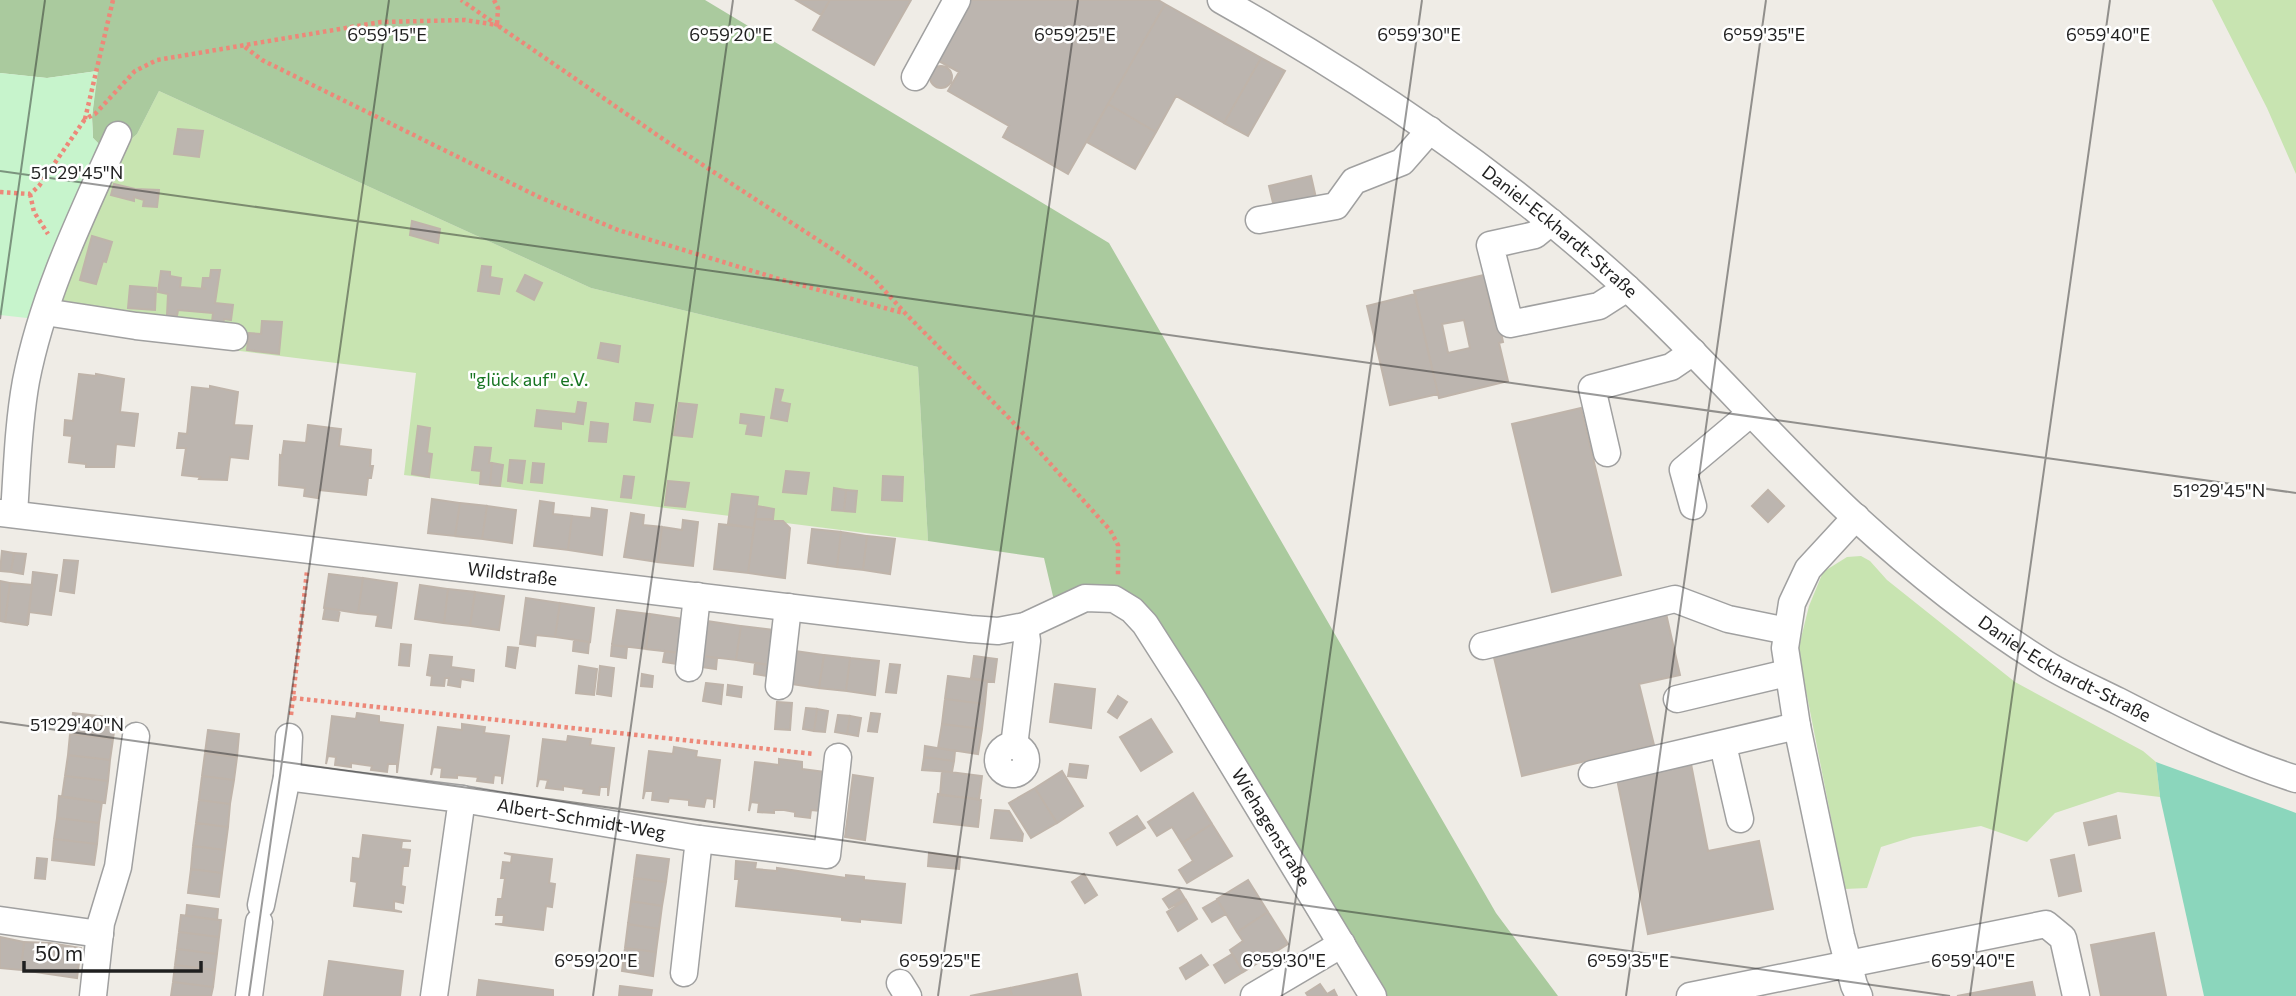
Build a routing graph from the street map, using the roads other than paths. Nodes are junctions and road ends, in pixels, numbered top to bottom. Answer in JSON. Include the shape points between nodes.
{"nodes":[{"id":1,"x":957,"y":0,"type":"edge"},
{"id":2,"x":1221,"y":0,"type":"edge"},
{"id":3,"x":915,"y":76,"type":"dead end"},
{"id":4,"x":1430,"y":130,"type":"junction"},
{"id":5,"x":118,"y":135,"type":"dead end"},
{"id":6,"x":1259,"y":220,"type":"dead end"},
{"id":7,"x":1551,"y":222,"type":"junction"},
{"id":8,"x":1627,"y":288,"type":"junction"},
{"id":9,"x":45,"y":312,"type":"junction"},
{"id":10,"x":234,"y":337,"type":"dead end"},
{"id":11,"x":1693,"y":352,"type":"junction"},
{"id":12,"x":1751,"y":413,"type":"junction"},
{"id":13,"x":1607,"y":453,"type":"dead end"},
{"id":14,"x":1693,"y":506,"type":"dead end"},
{"id":15,"x":7,"y":514,"type":"edge"},
{"id":16,"x":1856,"y":517,"type":"junction"},
{"id":17,"x":697,"y":596,"type":"junction"},
{"id":18,"x":788,"y":607,"type":"junction"},
{"id":19,"x":1025,"y":626,"type":"junction"},
{"id":20,"x":1787,"y":631,"type":"junction"},
{"id":21,"x":1483,"y":646,"type":"dead end"},
{"id":22,"x":1168,"y":661,"type":"joint"},
{"id":23,"x":689,"y":668,"type":"dead end"},
{"id":24,"x":1787,"y":673,"type":"junction"},
{"id":25,"x":779,"y":685,"type":"dead end"},
{"id":26,"x":1677,"y":699,"type":"dead end"},
{"id":27,"x":1797,"y":726,"type":"junction"},
{"id":28,"x":136,"y":736,"type":"dead end"},
{"id":29,"x":289,"y":737,"type":"road end"},
{"id":30,"x":1723,"y":745,"type":"junction"},
{"id":31,"x":1014,"y":746,"type":"dead end"},
{"id":32,"x":838,"y":757,"type":"road end"},
{"id":33,"x":1592,"y":774,"type":"dead end"},
{"id":34,"x":287,"y":777,"type":"junction"},
{"id":35,"x":2296,"y":779,"type":"edge"},
{"id":36,"x":462,"y":799,"type":"junction"},
{"id":37,"x":1740,"y":819,"type":"dead end"},
{"id":38,"x":699,"y":839,"type":"junction"},
{"id":39,"x":0,"y":920,"type":"edge"},
{"id":40,"x":100,"y":934,"type":"junction"},
{"id":41,"x":1342,"y":944,"type":"junction"},
{"id":42,"x":684,"y":973,"type":"dead end"},
{"id":43,"x":1854,"y":981,"type":"edge"},
{"id":44,"x":93,"y":996,"type":"edge"},
{"id":45,"x":249,"y":996,"type":"edge"},
{"id":46,"x":434,"y":996,"type":"edge"},
{"id":47,"x":1254,"y":996,"type":"edge"},
{"id":48,"x":1373,"y":996,"type":"edge"},
{"id":49,"x":1690,"y":996,"type":"edge"},
{"id":50,"x":2076,"y":996,"type":"edge"}],
"edges":[{"from":1,"to":3,"type":"street"},
{"from":2,"to":4,"type":"street","name":"Daniel-Eckhardt-Straße","via":[[1309,50]]},
{"from":4,"to":6,"type":"street","via":[[1402,163],[1354,181],[1336,206]]},
{"from":4,"to":7,"type":"street","name":"Daniel-Eckhardt-Straße"},
{"from":5,"to":9,"type":"street"},
{"from":7,"to":8,"type":"street","name":"Daniel-Eckhardt-Straße"},
{"from":7,"to":8,"type":"street","via":[[1535,235],[1490,245],[1510,324],[1599,306]]},
{"from":8,"to":11,"type":"street","name":"Daniel-Eckhardt-Straße"},
{"from":9,"to":10,"type":"street"},
{"from":9,"to":15,"type":"street","via":[[26,380]]},
{"from":11,"to":12,"type":"street","name":"Daniel-Eckhardt-Straße"},
{"from":11,"to":13,"type":"street","via":[[1671,367],[1592,388]]},
{"from":12,"to":14,"type":"street","via":[[1683,470]]},
{"from":12,"to":16,"type":"street","name":"Daniel-Eckhardt-Straße"},
{"from":15,"to":17,"type":"street","name":"Wildstraße"},
{"from":16,"to":20,"type":"street","via":[[1808,569],[1792,603]]},
{"from":16,"to":35,"type":"street","name":"Daniel-Eckhardt-Straße","via":[[1965,608],[2047,665],[2199,743]]},
{"from":17,"to":18,"type":"street","name":"Wildstraße"},
{"from":17,"to":23,"type":"street"},
{"from":18,"to":19,"type":"street","name":"Wildstraße","via":[[970,629],[998,631]]},
{"from":18,"to":25,"type":"street"},
{"from":19,"to":22,"type":"street","name":"Wildstraße","via":[[1085,598],[1114,599],[1132,610]]},
{"from":19,"to":31,"type":"street"},
{"from":20,"to":21,"type":"street","via":[[1728,619],[1675,599]]},
{"from":20,"to":24,"type":"street"},
{"from":22,"to":41,"type":"street","name":"Wiehagenstraße"},
{"from":24,"to":26,"type":"street"},
{"from":24,"to":27,"type":"street"},
{"from":27,"to":30,"type":"street"},
{"from":27,"to":43,"type":"street"},
{"from":28,"to":40,"type":"street","via":[[118,867]]},
{"from":29,"to":34,"type":"street"},
{"from":30,"to":33,"type":"street"},
{"from":30,"to":37,"type":"street"},
{"from":32,"to":38,"type":"street","name":"Albert-Schmidt-Weg","via":[[827,855]]},
{"from":34,"to":36,"type":"street","name":"Albert-Schmidt-Weg"},
{"from":34,"to":45,"type":"street"},
{"from":36,"to":38,"type":"street","name":"Albert-Schmidt-Weg"},
{"from":36,"to":46,"type":"street"},
{"from":38,"to":42,"type":"street"},
{"from":39,"to":40,"type":"street"},
{"from":40,"to":44,"type":"street"},
{"from":41,"to":47,"type":"street"},
{"from":41,"to":48,"type":"street","name":"Wiehagenstraße"},
{"from":43,"to":49,"type":"street"},
{"from":43,"to":50,"type":"street","via":[[2046,924],[2063,938]]}]}
